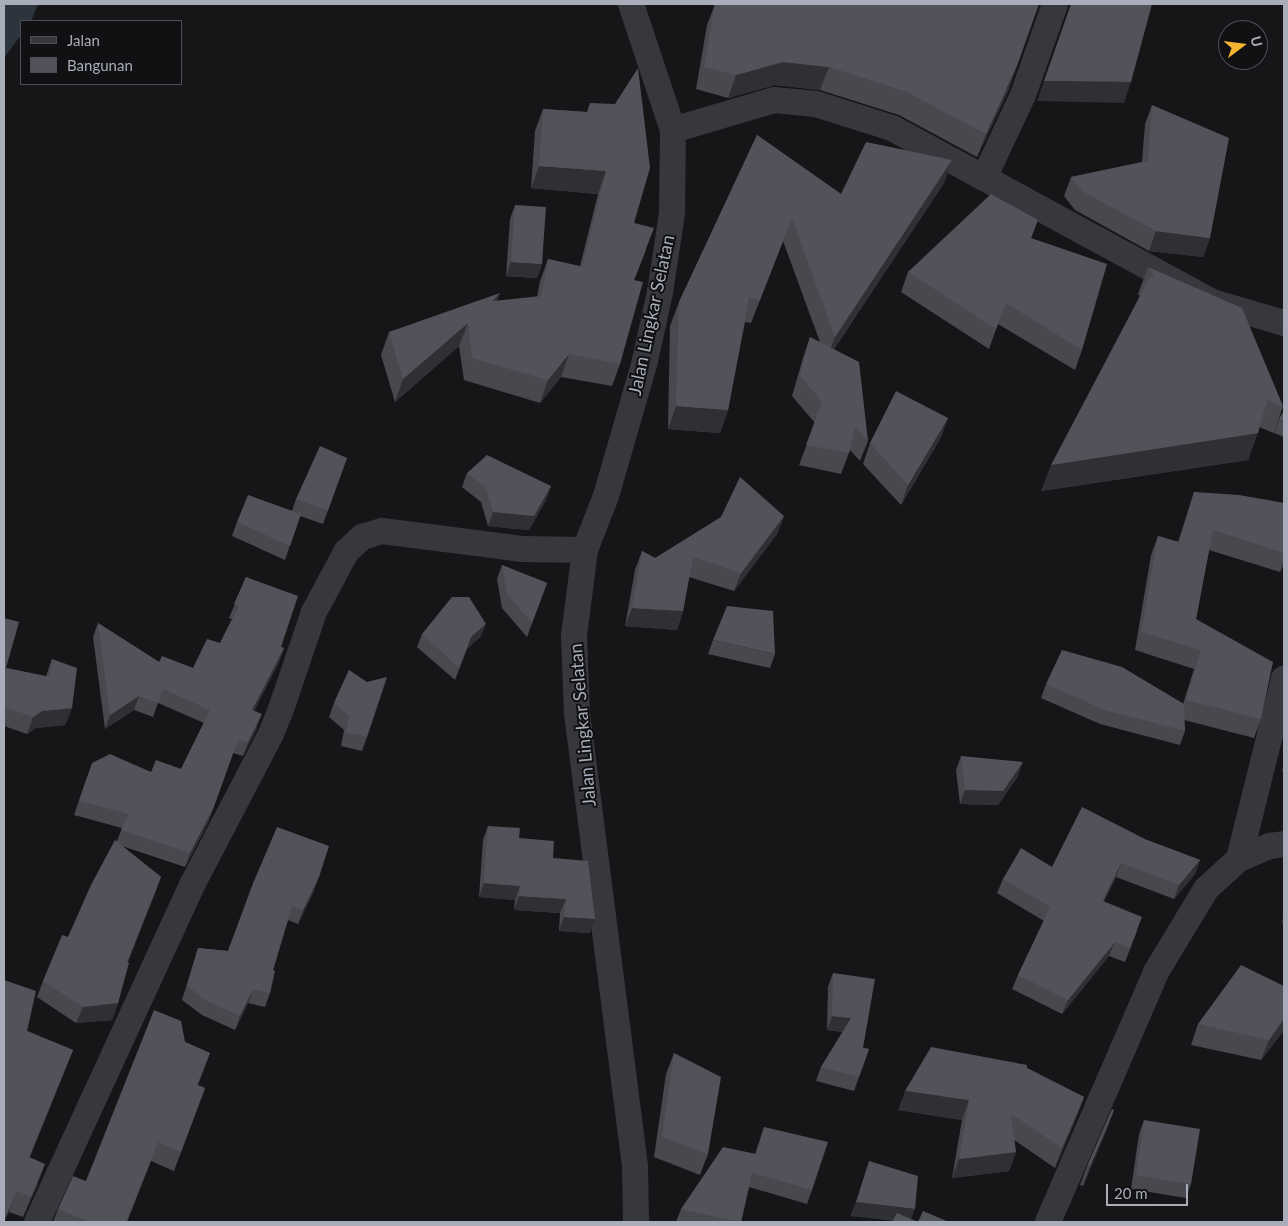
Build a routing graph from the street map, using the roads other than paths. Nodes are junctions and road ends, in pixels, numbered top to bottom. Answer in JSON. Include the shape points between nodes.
{"nodes":[{"id":1,"x":631,"y":4,"type":"edge"},
{"id":2,"x":1055,"y":4,"type":"edge"},
{"id":3,"x":673,"y":130,"type":"junction"},
{"id":4,"x":984,"y":178,"type":"junction"},
{"id":5,"x":1284,"y":323,"type":"edge"},
{"id":6,"x":586,"y":550,"type":"junction"},
{"id":7,"x":1284,"y":679,"type":"edge"},
{"id":8,"x":1284,"y":844,"type":"edge"},
{"id":9,"x":1239,"y":859,"type":"junction"},
{"id":10,"x":37,"y":1222,"type":"edge"},
{"id":11,"x":636,"y":1222,"type":"edge"},
{"id":12,"x":1048,"y":1222,"type":"edge"}],
"edges":[{"from":1,"to":3,"type":"street","name":"Jalan Lingkar Selatan"},
{"from":2,"to":4,"type":"street","via":[[1023,95]]},
{"from":3,"to":4,"type":"street","via":[[774,100],[816,104],[892,128]]},
{"from":3,"to":6,"type":"street","name":"Jalan Lingkar Selatan","via":[[672,213],[658,301],[645,361],[606,496]]},
{"from":4,"to":5,"type":"street","via":[[1212,302]]},
{"from":6,"to":10,"type":"street","via":[[523,549],[382,532],[362,537],[346,552],[314,612],[270,734],[192,885]]},
{"from":6,"to":11,"type":"street","name":"Jalan Lingkar Selatan","via":[[574,636],[577,713],[635,1168]]},
{"from":7,"to":9,"type":"street"},
{"from":8,"to":9,"type":"street","via":[[1270,846]]},
{"from":9,"to":12,"type":"street","via":[[1206,889],[1156,972]]}]}
